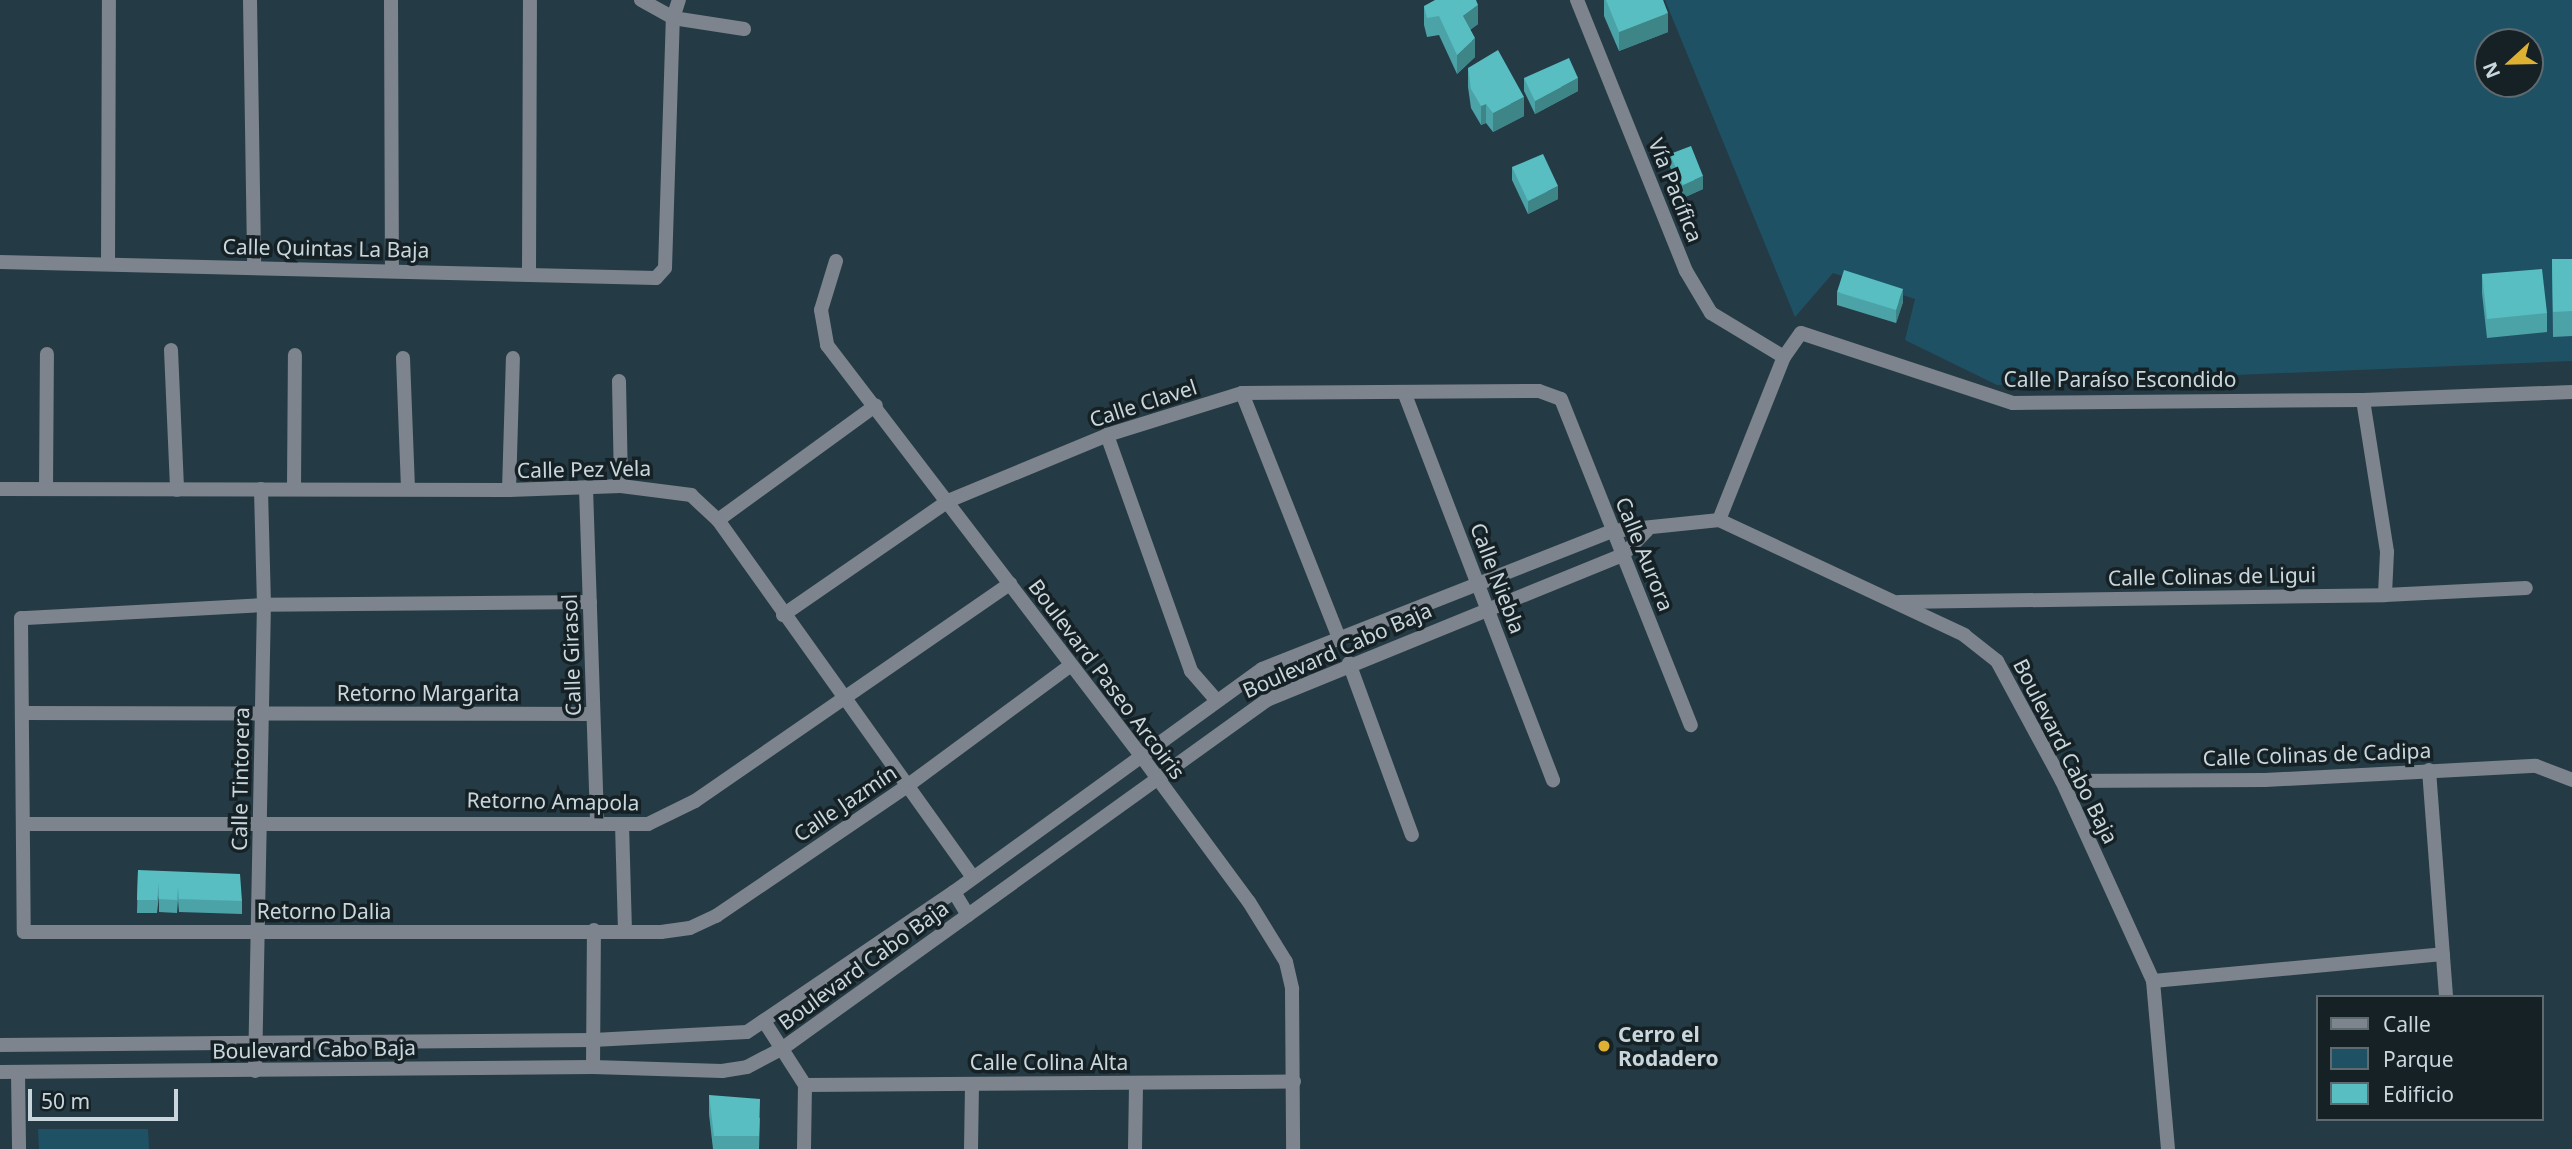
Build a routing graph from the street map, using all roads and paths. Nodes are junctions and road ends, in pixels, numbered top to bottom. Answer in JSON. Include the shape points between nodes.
{"nodes":[{"id":1,"x":109,"y":0,"type":"edge"},
{"id":2,"x":250,"y":0,"type":"edge"},
{"id":3,"x":391,"y":0,"type":"edge"},
{"id":4,"x":530,"y":0,"type":"edge"},
{"id":5,"x":641,"y":0,"type":"edge"},
{"id":6,"x":680,"y":0,"type":"edge"},
{"id":7,"x":1577,"y":0,"type":"edge"},
{"id":8,"x":673,"y":18,"type":"junction"},
{"id":9,"x":744,"y":29,"type":"dead end"},
{"id":10,"x":836,"y":261,"type":"dead end"},
{"id":11,"x":0,"y":262,"type":"edge"},
{"id":12,"x":108,"y":264,"type":"junction"},
{"id":13,"x":254,"y":267,"type":"junction"},
{"id":14,"x":392,"y":270,"type":"junction"},
{"id":15,"x":529,"y":274,"type":"junction"},
{"id":16,"x":172,"y":350,"type":"dead end"},
{"id":17,"x":47,"y":354,"type":"dead end"},
{"id":18,"x":295,"y":355,"type":"dead end"},
{"id":19,"x":1784,"y":357,"type":"junction"},
{"id":20,"x":403,"y":358,"type":"dead end"},
{"id":21,"x":513,"y":358,"type":"dead end"},
{"id":22,"x":619,"y":381,"type":"dead end"},
{"id":23,"x":1404,"y":392,"type":"junction"},
{"id":24,"x":2572,"y":392,"type":"edge"},
{"id":25,"x":1242,"y":393,"type":"junction"},
{"id":26,"x":1560,"y":399,"type":"joint"},
{"id":27,"x":2363,"y":400,"type":"junction"},
{"id":28,"x":876,"y":405,"type":"junction"},
{"id":29,"x":1107,"y":435,"type":"junction"},
{"id":30,"x":621,"y":486,"type":"junction"},
{"id":31,"x":294,"y":488,"type":"junction"},
{"id":32,"x":586,"y":488,"type":"junction"},
{"id":33,"x":0,"y":489,"type":"edge"},
{"id":34,"x":46,"y":489,"type":"junction"},
{"id":35,"x":261,"y":489,"type":"junction"},
{"id":36,"x":408,"y":489,"type":"junction"},
{"id":37,"x":509,"y":490,"type":"junction"},
{"id":38,"x":177,"y":491,"type":"junction"},
{"id":39,"x":948,"y":501,"type":"junction"},
{"id":40,"x":718,"y":520,"type":"junction"},
{"id":41,"x":1719,"y":520,"type":"junction"},
{"id":42,"x":1647,"y":530,"type":"junction"},
{"id":43,"x":1613,"y":531,"type":"junction"},
{"id":44,"x":1623,"y":555,"type":"junction"},
{"id":45,"x":1478,"y":582,"type":"junction"},
{"id":46,"x":1010,"y":584,"type":"junction"},
{"id":47,"x":2526,"y":588,"type":"dead end"},
{"id":48,"x":2385,"y":595,"type":"junction"},
{"id":49,"x":590,"y":602,"type":"junction"},
{"id":50,"x":1897,"y":602,"type":"junction"},
{"id":51,"x":264,"y":605,"type":"junction"},
{"id":52,"x":1488,"y":609,"type":"junction"},
{"id":53,"x":783,"y":615,"type":"junction"},
{"id":54,"x":1338,"y":636,"type":"junction"},
{"id":55,"x":1349,"y":663,"type":"junction"},
{"id":56,"x":1071,"y":665,"type":"junction"},
{"id":57,"x":843,"y":700,"type":"junction"},
{"id":58,"x":1216,"y":700,"type":"junction"},
{"id":59,"x":22,"y":713,"type":"junction"},
{"id":60,"x":262,"y":714,"type":"junction"},
{"id":61,"x":593,"y":714,"type":"junction"},
{"id":62,"x":1691,"y":725,"type":"dead end"},
{"id":63,"x":1142,"y":757,"type":"junction"},
{"id":64,"x":2429,"y":770,"type":"junction"},
{"id":65,"x":1155,"y":778,"type":"junction"},
{"id":66,"x":1553,"y":780,"type":"dead end"},
{"id":67,"x":2572,"y":780,"type":"edge"},
{"id":68,"x":2062,"y":781,"type":"junction"},
{"id":69,"x":907,"y":786,"type":"junction"},
{"id":70,"x":597,"y":821,"type":"junction"},
{"id":71,"x":260,"y":822,"type":"junction"},
{"id":72,"x":23,"y":824,"type":"junction"},
{"id":73,"x":622,"y":824,"type":"junction"},
{"id":74,"x":1412,"y":835,"type":"dead end"},
{"id":75,"x":973,"y":877,"type":"junction"},
{"id":76,"x":954,"y":892,"type":"junction"},
{"id":77,"x":968,"y":915,"type":"junction"},
{"id":78,"x":594,"y":930,"type":"junction"},
{"id":79,"x":625,"y":931,"type":"junction"},
{"id":80,"x":258,"y":932,"type":"junction"},
{"id":81,"x":2443,"y":954,"type":"junction"},
{"id":82,"x":2152,"y":981,"type":"junction"},
{"id":83,"x":2446,"y":995,"type":"edge"},
{"id":84,"x":764,"y":1021,"type":"junction"},
{"id":85,"x":593,"y":1040,"type":"junction"},
{"id":86,"x":255,"y":1044,"type":"junction"},
{"id":87,"x":0,"y":1045,"type":"edge"},
{"id":88,"x":783,"y":1048,"type":"junction"},
{"id":89,"x":593,"y":1067,"type":"junction"},
{"id":90,"x":255,"y":1071,"type":"junction"},
{"id":91,"x":0,"y":1072,"type":"edge"},
{"id":92,"x":18,"y":1073,"type":"junction"},
{"id":93,"x":1294,"y":1082,"type":"junction"},
{"id":94,"x":1136,"y":1083,"type":"junction"},
{"id":95,"x":972,"y":1084,"type":"junction"},
{"id":96,"x":805,"y":1085,"type":"junction"},
{"id":97,"x":19,"y":1149,"type":"edge"},
{"id":98,"x":804,"y":1149,"type":"edge"},
{"id":99,"x":971,"y":1149,"type":"edge"},
{"id":100,"x":1135,"y":1149,"type":"edge"},
{"id":101,"x":1293,"y":1149,"type":"edge"},
{"id":102,"x":2168,"y":1149,"type":"edge"}],
"edges":[{"from":1,"to":12,"type":"street"},
{"from":2,"to":13,"type":"street"},
{"from":3,"to":14,"type":"street"},
{"from":4,"to":15,"type":"street"},
{"from":5,"to":8,"type":"street"},
{"from":6,"to":8,"type":"street"},
{"from":7,"to":19,"type":"street","name":"Vía Pacífica","via":[[1686,271],[1712,313]]},
{"from":8,"to":9,"type":"street"},
{"from":8,"to":15,"type":"street","name":"Calle Quintas La Baja","via":[[666,268],[651,279]]},
{"from":10,"to":28,"type":"street","name":"Boulevard Paseo Arcoiris","via":[[821,310],[821,329],[827,345]]},
{"from":11,"to":12,"type":"street","name":"Calle Quintas La Baja"},
{"from":12,"to":13,"type":"street","name":"Calle Quintas La Baja"},
{"from":13,"to":14,"type":"street","name":"Calle Quintas La Baja"},
{"from":14,"to":15,"type":"street","name":"Calle Quintas La Baja"},
{"from":16,"to":38,"type":"street"},
{"from":17,"to":34,"type":"street"},
{"from":18,"to":31,"type":"street"},
{"from":19,"to":27,"type":"street","name":"Calle Paraíso Escondido","via":[[1798,334],[1805,333],[2013,403]]},
{"from":19,"to":41,"type":"street","name":"Calle Paraíso Escondido"},
{"from":20,"to":36,"type":"street"},
{"from":21,"to":37,"type":"street"},
{"from":22,"to":30,"type":"street"},
{"from":23,"to":25,"type":"street","name":"Calle Clavel"},
{"from":23,"to":26,"type":"street","name":"Calle Clavel","via":[[1539,391]]},
{"from":23,"to":45,"type":"street","name":"Calle Niebla"},
{"from":24,"to":27,"type":"street","name":"Calle Paraíso Escondido"},
{"from":25,"to":29,"type":"street","name":"Calle Clavel"},
{"from":25,"to":54,"type":"street"},
{"from":26,"to":43,"type":"street","name":"Calle Aurora"},
{"from":27,"to":48,"type":"street","via":[[2387,552]]},
{"from":28,"to":39,"type":"street","name":"Boulevard Paseo Arcoiris"},
{"from":28,"to":40,"type":"street"},
{"from":29,"to":39,"type":"street","name":"Calle Clavel"},
{"from":29,"to":58,"type":"street","via":[[1191,671]]},
{"from":30,"to":32,"type":"street","name":"Calle Pez Vela"},
{"from":30,"to":40,"type":"street","name":"Calle Pez Vela","via":[[691,495]]},
{"from":31,"to":35,"type":"street","name":"Calle Pez Vela"},
{"from":31,"to":36,"type":"street","name":"Calle Pez Vela"},
{"from":32,"to":37,"type":"street","name":"Calle Pez Vela"},
{"from":32,"to":49,"type":"street","name":"Calle Girasol"},
{"from":33,"to":34,"type":"street","name":"Calle Pez Vela"},
{"from":34,"to":38,"type":"street","name":"Calle Pez Vela"},
{"from":35,"to":38,"type":"street","name":"Calle Pez Vela"},
{"from":35,"to":51,"type":"street","name":"Calle Tintorera"},
{"from":36,"to":37,"type":"street","name":"Calle Pez Vela"},
{"from":39,"to":46,"type":"street","name":"Boulevard Paseo Arcoiris"},
{"from":39,"to":53,"type":"street","name":"Calle Clavel"},
{"from":40,"to":53,"type":"street","name":"Calle Pez Vela"},
{"from":41,"to":42,"type":"street","name":"Boulevard Cabo Baja","via":[[1684,521]]},
{"from":41,"to":50,"type":"street","name":"Boulevard Cabo Baja"},
{"from":42,"to":43,"type":"street","name":"Boulevard Cabo Baja"},
{"from":42,"to":44,"type":"street","name":"Boulevard Cabo Baja"},
{"from":43,"to":44,"type":"street","name":"Calle Aurora"},
{"from":43,"to":45,"type":"street","name":"Boulevard Cabo Baja"},
{"from":44,"to":52,"type":"street","name":"Boulevard Cabo Baja"},
{"from":44,"to":62,"type":"street","name":"Calle Aurora"},
{"from":45,"to":52,"type":"street","name":"Calle Niebla"},
{"from":45,"to":54,"type":"street","name":"Boulevard Cabo Baja"},
{"from":46,"to":56,"type":"street","name":"Boulevard Paseo Arcoiris"},
{"from":46,"to":57,"type":"street","name":"Retorno Amapola"},
{"from":47,"to":48,"type":"street","name":"Calle Colinas de Ligui"},
{"from":48,"to":50,"type":"street","name":"Calle Colinas de Ligui"},
{"from":49,"to":51,"type":"street"},
{"from":49,"to":61,"type":"street","name":"Calle Girasol"},
{"from":50,"to":68,"type":"street","name":"Boulevard Cabo Baja","via":[[1964,635],[1997,661]]},
{"from":51,"to":59,"type":"street","via":[[21,618]]},
{"from":51,"to":60,"type":"street","name":"Calle Tintorera"},
{"from":52,"to":55,"type":"street","name":"Boulevard Cabo Baja"},
{"from":52,"to":66,"type":"street","name":"Calle Niebla"},
{"from":53,"to":57,"type":"street","name":"Calle Pez Vela"},
{"from":54,"to":58,"type":"street","name":"Boulevard Cabo Baja","via":[[1262,669]]},
{"from":55,"to":65,"type":"street","name":"Boulevard Cabo Baja","via":[[1267,699]]},
{"from":55,"to":74,"type":"street"},
{"from":56,"to":63,"type":"street","name":"Boulevard Paseo Arcoiris"},
{"from":56,"to":69,"type":"street","name":"Calle Jazmín"},
{"from":57,"to":69,"type":"street","name":"Calle Pez Vela"},
{"from":57,"to":73,"type":"street","name":"Retorno Amapola","via":[[664,819]]},
{"from":58,"to":63,"type":"street","name":"Boulevard Cabo Baja"},
{"from":59,"to":60,"type":"street","name":"Retorno Margarita"},
{"from":59,"to":72,"type":"street"},
{"from":60,"to":61,"type":"street","name":"Retorno Margarita"},
{"from":60,"to":71,"type":"street","name":"Calle Tintorera"},
{"from":61,"to":70,"type":"street","name":"Calle Girasol"},
{"from":63,"to":65,"type":"street","name":"Boulevard Paseo Arcoiris"},
{"from":63,"to":75,"type":"street","name":"Boulevard Cabo Baja"},
{"from":64,"to":67,"type":"street","name":"Calle Colinas de Cadipa","via":[[2536,766]]},
{"from":64,"to":68,"type":"street","name":"Calle Colinas de Cadipa","via":[[2264,780]]},
{"from":64,"to":81,"type":"street"},
{"from":65,"to":77,"type":"street","name":"Boulevard Cabo Baja"},
{"from":65,"to":93,"type":"street","name":"Boulevard Paseo Arcoiris","via":[[1249,902],[1286,962],[1292,989]]},
{"from":68,"to":82,"type":"street","name":"Boulevard Cabo Baja"},
{"from":69,"to":75,"type":"street","name":"Calle Pez Vela"},
{"from":69,"to":79,"type":"street","name":"Calle Jazmín","via":[[716,916],[690,928]]},
{"from":70,"to":71,"type":"street","name":"Retorno Amapola"},
{"from":70,"to":73,"type":"street","name":"Retorno Amapola"},
{"from":71,"to":72,"type":"street","name":"Retorno Amapola"},
{"from":71,"to":80,"type":"street","name":"Calle Tintorera"},
{"from":72,"to":80,"type":"street","name":"Retorno Dalia","via":[[24,932]]},
{"from":73,"to":79,"type":"street"},
{"from":75,"to":76,"type":"street","name":"Boulevard Cabo Baja"},
{"from":76,"to":77,"type":"street"},
{"from":76,"to":84,"type":"street","name":"Boulevard Cabo Baja"},
{"from":77,"to":88,"type":"street","name":"Boulevard Cabo Baja"},
{"from":78,"to":79,"type":"street","name":"Retorno Dalia"},
{"from":78,"to":80,"type":"street","name":"Retorno Dalia"},
{"from":78,"to":85,"type":"street"},
{"from":80,"to":86,"type":"street","name":"Calle Tintorera"},
{"from":81,"to":82,"type":"street"},
{"from":81,"to":83,"type":"street"},
{"from":82,"to":102,"type":"street","name":"Boulevard Cabo Baja"},
{"from":84,"to":85,"type":"street","name":"Boulevard Cabo Baja","via":[[747,1032],[730,1035]]},
{"from":84,"to":88,"type":"street"},
{"from":85,"to":86,"type":"street","name":"Boulevard Cabo Baja"},
{"from":85,"to":89,"type":"street"},
{"from":86,"to":87,"type":"street","name":"Boulevard Cabo Baja"},
{"from":86,"to":90,"type":"street","name":"Calle Tintorera"},
{"from":88,"to":89,"type":"street","name":"Boulevard Cabo Baja","via":[[747,1067],[722,1071]]},
{"from":88,"to":96,"type":"street"},
{"from":89,"to":90,"type":"street","name":"Boulevard Cabo Baja"},
{"from":90,"to":92,"type":"street","name":"Boulevard Cabo Baja"},
{"from":91,"to":92,"type":"street","name":"Boulevard Cabo Baja"},
{"from":92,"to":97,"type":"street"},
{"from":93,"to":94,"type":"street","name":"Calle Colina Alta"},
{"from":93,"to":101,"type":"street","name":"Boulevard Paseo Arcoiris"},
{"from":94,"to":95,"type":"street","name":"Calle Colina Alta"},
{"from":94,"to":100,"type":"street"},
{"from":95,"to":96,"type":"street","name":"Calle Colina Alta"},
{"from":95,"to":99,"type":"street"},
{"from":96,"to":98,"type":"street"}]}
